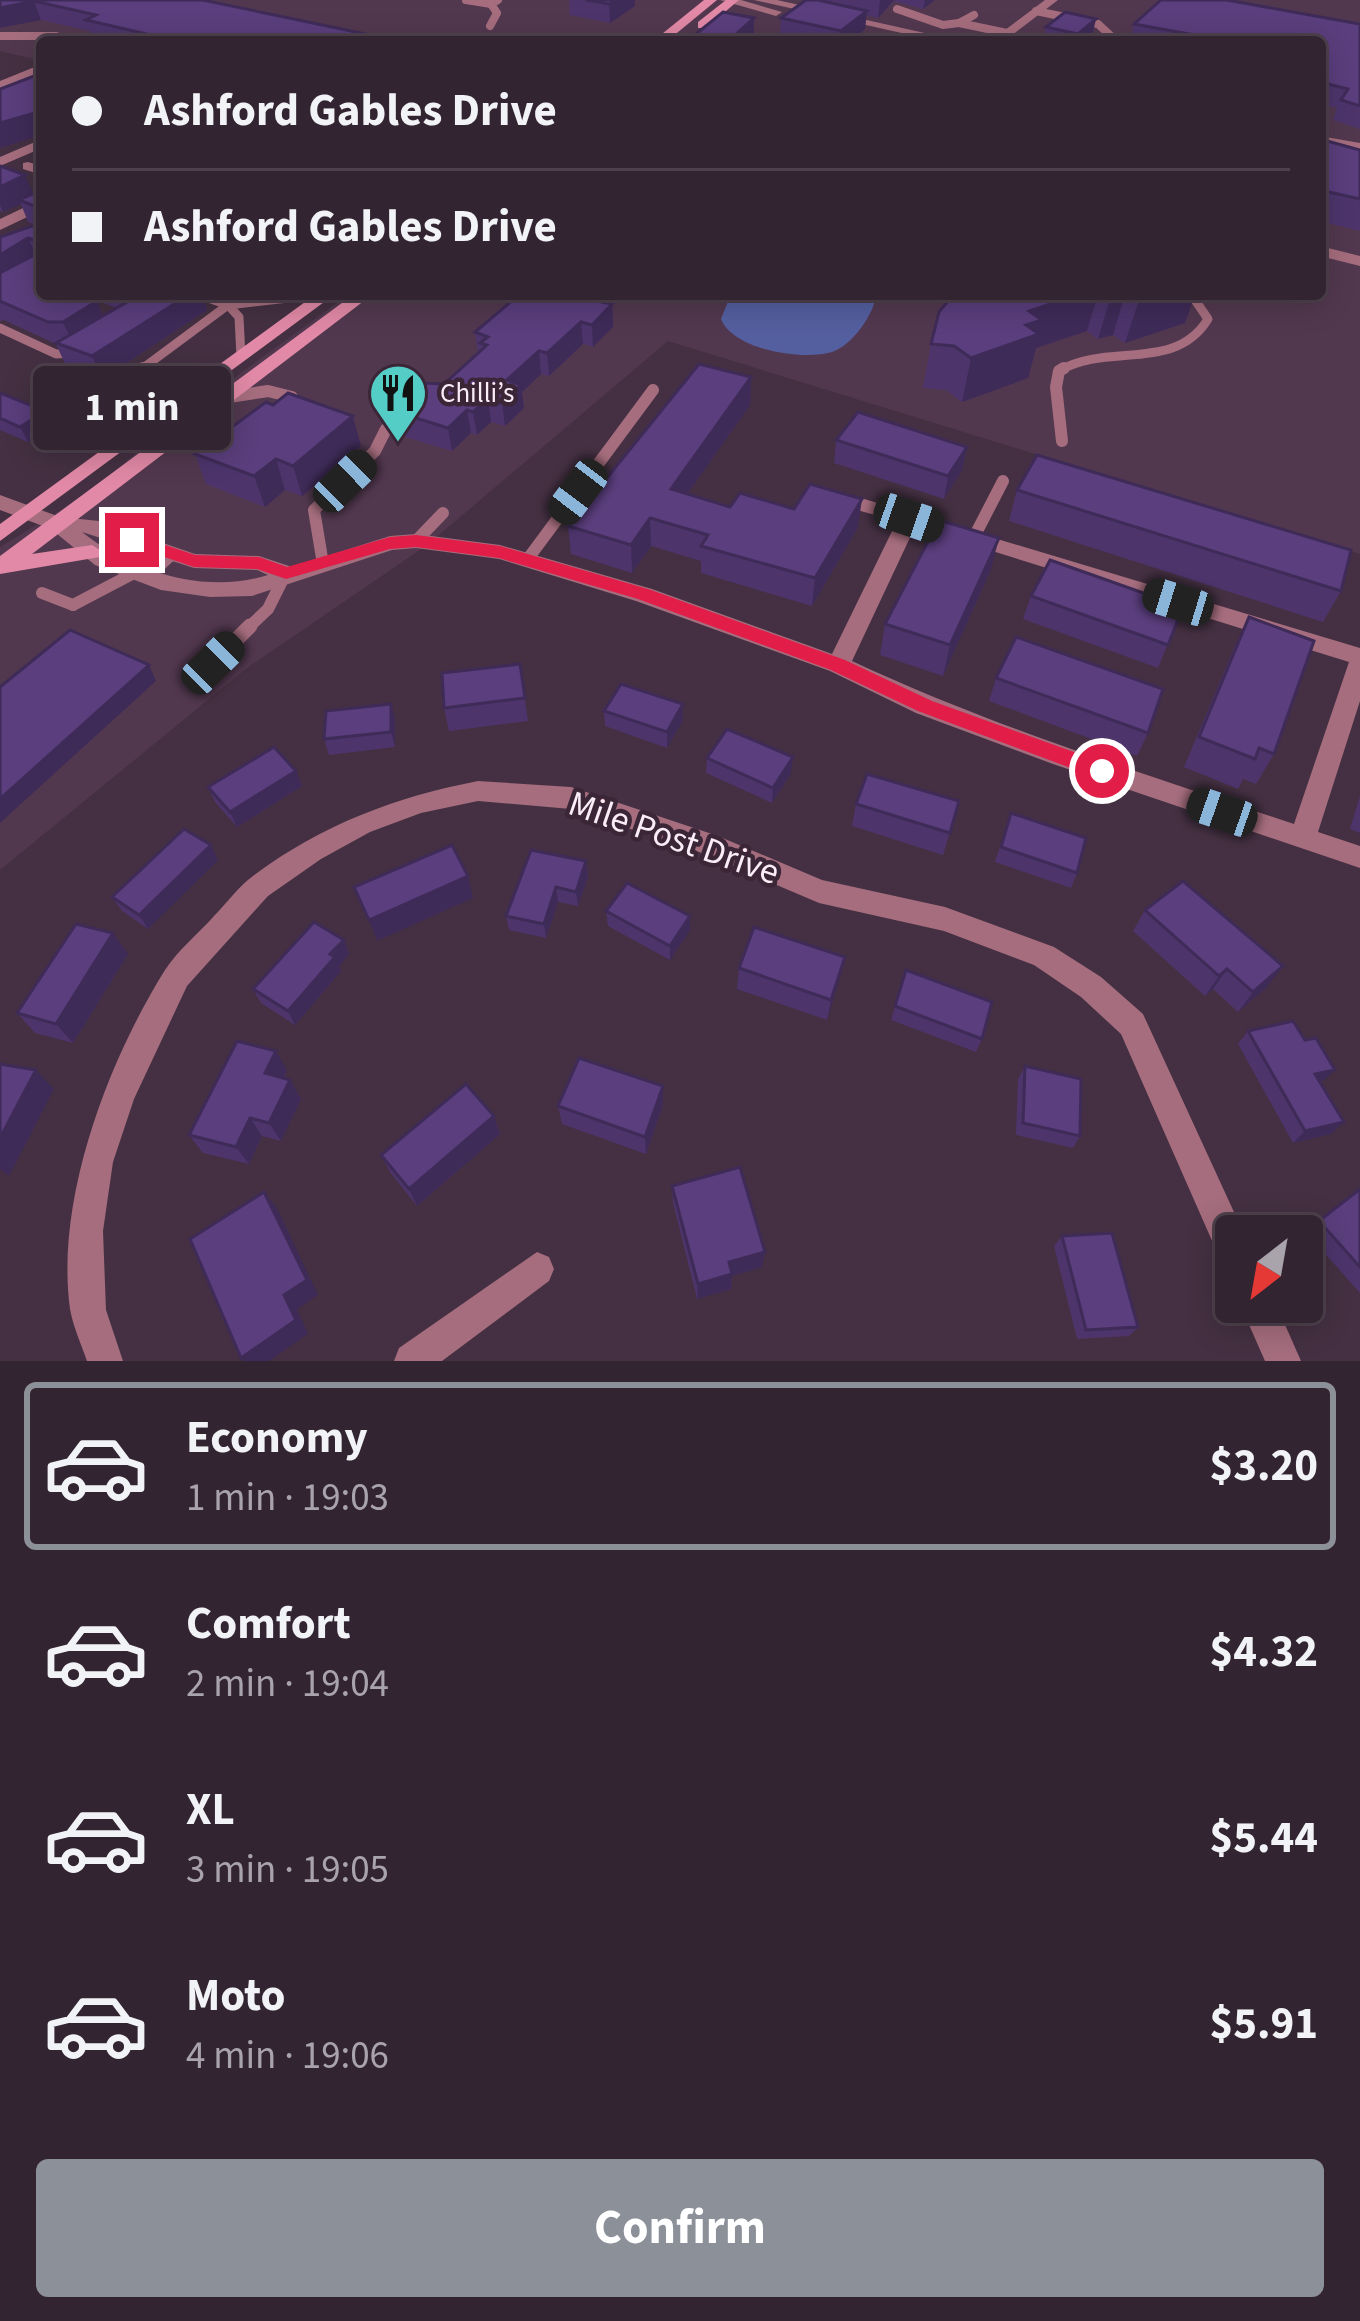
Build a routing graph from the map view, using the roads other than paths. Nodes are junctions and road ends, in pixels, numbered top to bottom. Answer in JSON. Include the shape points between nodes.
{"nodes":[{"id":1,"x":466,"y":0,"type":"edge"},
{"id":2,"x":711,"y":0,"type":"edge"},
{"id":3,"x":760,"y":0,"type":"edge"},
{"id":4,"x":1052,"y":0,"type":"edge"},
{"id":5,"x":730,"y":1,"type":"edge"},
{"id":6,"x":495,"y":2,"type":"edge"},
{"id":7,"x":897,"y":9,"type":"dead end"},
{"id":8,"x":956,"y":10,"type":"dead end"},
{"id":9,"x":1036,"y":11,"type":"junction"},
{"id":10,"x":932,"y":13,"type":"dead end"},
{"id":11,"x":959,"y":22,"type":"junction"},
{"id":12,"x":490,"y":26,"type":"dead end"},
{"id":13,"x":0,"y":36,"type":"edge"},
{"id":14,"x":56,"y":36,"type":"dead end"},
{"id":15,"x":666,"y":36,"type":"edge"},
{"id":16,"x":689,"y":36,"type":"edge"},
{"id":17,"x":889,"y":36,"type":"edge"},
{"id":18,"x":931,"y":36,"type":"edge"},
{"id":19,"x":996,"y":36,"type":"edge"},
{"id":20,"x":1004,"y":36,"type":"edge"},
{"id":21,"x":1111,"y":36,"type":"edge"},
{"id":22,"x":36,"y":71,"type":"edge"},
{"id":23,"x":0,"y":86,"type":"edge"},
{"id":24,"x":1326,"y":141,"type":"edge"},
{"id":25,"x":36,"y":145,"type":"edge"},
{"id":26,"x":1360,"y":147,"type":"edge"},
{"id":27,"x":1326,"y":153,"type":"edge"},
{"id":28,"x":1360,"y":159,"type":"edge"},
{"id":29,"x":0,"y":162,"type":"edge"},
{"id":30,"x":36,"y":207,"type":"edge"},
{"id":31,"x":0,"y":225,"type":"edge"},
{"id":32,"x":1326,"y":238,"type":"edge"},
{"id":33,"x":1360,"y":247,"type":"edge"},
{"id":34,"x":1326,"y":252,"type":"edge"},
{"id":35,"x":1360,"y":261,"type":"edge"},
{"id":36,"x":214,"y":300,"type":"edge"},
{"id":37,"x":234,"y":300,"type":"edge"},
{"id":38,"x":272,"y":300,"type":"edge"},
{"id":39,"x":317,"y":300,"type":"edge"},
{"id":40,"x":357,"y":300,"type":"edge"},
{"id":41,"x":1195,"y":300,"type":"edge"},
{"id":42,"x":228,"y":305,"type":"junction"},
{"id":43,"x":0,"y":328,"type":"edge"},
{"id":44,"x":93,"y":342,"type":"edge"},
{"id":45,"x":241,"y":357,"type":"junction"},
{"id":46,"x":268,"y":368,"type":"junction"},
{"id":47,"x":139,"y":371,"type":"dead end"},
{"id":48,"x":653,"y":390,"type":"dead end"},
{"id":49,"x":229,"y":398,"type":"junction"},
{"id":50,"x":386,"y":429,"type":"edge"},
{"id":51,"x":1062,"y":441,"type":"dead end"},
{"id":52,"x":1003,"y":481,"type":"dead end"},
{"id":53,"x":822,"y":494,"type":"edge"},
{"id":54,"x":0,"y":502,"type":"edge"},
{"id":55,"x":28,"y":513,"type":"junction"},
{"id":56,"x":443,"y":513,"type":"dead end"},
{"id":57,"x":909,"y":518,"type":"junction"},
{"id":58,"x":58,"y":524,"type":"junction"},
{"id":59,"x":0,"y":534,"type":"edge"},
{"id":60,"x":973,"y":539,"type":"junction"},
{"id":61,"x":416,"y":541,"type":"junction"},
{"id":62,"x":172,"y":554,"type":"junction"},
{"id":63,"x":98,"y":556,"type":"junction"},
{"id":64,"x":527,"y":560,"type":"junction"},
{"id":65,"x":322,"y":564,"type":"junction"},
{"id":66,"x":0,"y":567,"type":"edge"},
{"id":67,"x":286,"y":573,"type":"junction"},
{"id":68,"x":140,"y":575,"type":"junction"},
{"id":69,"x":43,"y":593,"type":"dead end"},
{"id":70,"x":73,"y":605,"type":"junction"},
{"id":71,"x":1360,"y":661,"type":"edge"},
{"id":72,"x":213,"y":663,"type":"dead end"},
{"id":73,"x":838,"y":665,"type":"junction"},
{"id":74,"x":1302,"y":840,"type":"junction"},
{"id":75,"x":1360,"y":857,"type":"edge"},
{"id":76,"x":1218,"y":1215,"type":"edge"},
{"id":77,"x":537,"y":1269,"type":"dead end"},
{"id":78,"x":1266,"y":1323,"type":"edge"},
{"id":79,"x":105,"y":1361,"type":"edge"},
{"id":80,"x":412,"y":1361,"type":"edge"},
{"id":81,"x":1283,"y":1361,"type":"edge"}],
"edges":[{"from":1,"to":6,"type":"lane"},
{"from":2,"to":15,"type":"main road"},
{"from":3,"to":18,"type":"street"},
{"from":4,"to":9,"type":"street"},
{"from":5,"to":16,"type":"main road"},
{"from":5,"to":17,"type":"street"},
{"from":6,"to":12,"type":"lane"},
{"from":7,"to":11,"type":"lane","via":[[943,25]]},
{"from":8,"to":11,"type":"lane","via":[[974,14]]},
{"from":9,"to":20,"type":"street"},
{"from":9,"to":21,"type":"lane","via":[[1098,24]]},
{"from":10,"to":11,"type":"lane"},
{"from":11,"to":19,"type":"lane"},
{"from":13,"to":14,"type":"lane"},
{"from":22,"to":23,"type":"street"},
{"from":24,"to":26,"type":"street"},
{"from":25,"to":29,"type":"street"},
{"from":27,"to":28,"type":"street"},
{"from":30,"to":31,"type":"street"},
{"from":32,"to":33,"type":"street"},
{"from":34,"to":35,"type":"street"},
{"from":36,"to":42,"type":"lane"},
{"from":37,"to":42,"type":"lane"},
{"from":38,"to":42,"type":"lane"},
{"from":39,"to":45,"type":"main road"},
{"from":40,"to":46,"type":"main road"},
{"from":41,"to":51,"type":"lane","via":[[1208,319],[1198,337],[1138,358],[1080,358],[1059,371]]},
{"from":42,"to":45,"type":"lane","via":[[238,317]]},
{"from":42,"to":47,"type":"lane"},
{"from":43,"to":44,"type":"lane","via":[[56,354]]},
{"from":45,"to":55,"type":"main road"},
{"from":46,"to":49,"type":"main road"},
{"from":46,"to":49,"type":"lane","via":[[286,395]]},
{"from":48,"to":64,"type":"lane"},
{"from":49,"to":58,"type":"main road"},
{"from":50,"to":65,"type":"lane","via":[[375,452],[314,510]]},
{"from":52,"to":60,"type":"lane"},
{"from":53,"to":57,"type":"street"},
{"from":54,"to":55,"type":"street"},
{"from":55,"to":58,"type":"street"},
{"from":55,"to":59,"type":"main road"},
{"from":56,"to":61,"type":"lane"},
{"from":57,"to":60,"type":"street"},
{"from":57,"to":73,"type":"street"},
{"from":58,"to":62,"type":"street","via":[[92,526]]},
{"from":58,"to":63,"type":"street"},
{"from":58,"to":66,"type":"main road"},
{"from":60,"to":71,"type":"street"},
{"from":61,"to":64,"type":"street"},
{"from":61,"to":65,"type":"street"},
{"from":62,"to":67,"type":"street"},
{"from":62,"to":68,"type":"lane"},
{"from":63,"to":66,"type":"main road"},
{"from":63,"to":68,"type":"street"},
{"from":63,"to":70,"type":"lane"},
{"from":64,"to":73,"type":"street"},
{"from":65,"to":67,"type":"street"},
{"from":67,"to":68,"type":"street","via":[[232,589]]},
{"from":67,"to":72,"type":"lane","via":[[268,609]]},
{"from":68,"to":70,"type":"lane"},
{"from":69,"to":70,"type":"lane"},
{"from":71,"to":74,"type":"street"},
{"from":73,"to":74,"type":"street","via":[[925,706]]},
{"from":74,"to":75,"type":"street"},
{"from":76,"to":79,"type":"street","name":"Mile Post Drive","via":[[1132,1024],[1045,956],[945,919],[819,891],[571,798],[478,791],[419,803],[311,851],[258,888],[177,977],[119,1095],[97,1162],[86,1231],[88,1310]]},
{"from":77,"to":80,"type":"street"},
{"from":78,"to":81,"type":"street"}]}
